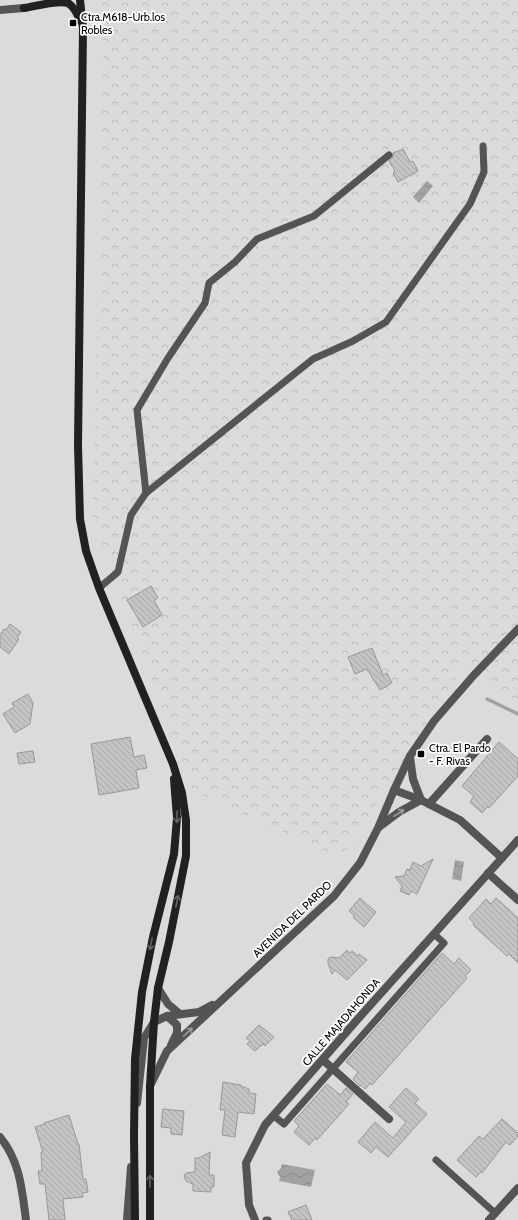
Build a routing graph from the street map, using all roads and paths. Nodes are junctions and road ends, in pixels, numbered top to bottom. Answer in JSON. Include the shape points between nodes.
{"nodes":[{"id":1,"x":35,"y":0,"type":"edge"},
{"id":2,"x":57,"y":0,"type":"edge"},
{"id":3,"x":80,"y":0,"type":"edge"},
{"id":4,"x":24,"y":8,"type":"junction"},
{"id":5,"x":0,"y":10,"type":"edge"},
{"id":6,"x":83,"y":28,"type":"junction"},
{"id":7,"x":484,"y":146,"type":"dead end"},
{"id":8,"x":389,"y":155,"type":"dead end"},
{"id":9,"x":146,"y":493,"type":"junction"},
{"id":10,"x":99,"y":588,"type":"junction"},
{"id":11,"x":518,"y":629,"type":"edge"},
{"id":12,"x":487,"y":738,"type":"dead end"},
{"id":13,"x":410,"y":756,"type":"junction"},
{"id":14,"x":173,"y":764,"type":"junction"},
{"id":15,"x":394,"y":790,"type":"junction"},
{"id":16,"x":421,"y":800,"type":"junction"},
{"id":17,"x":429,"y":804,"type":"junction"},
{"id":18,"x":378,"y":828,"type":"junction"},
{"id":19,"x":518,"y":840,"type":"edge"},
{"id":20,"x":502,"y":858,"type":"junction"},
{"id":21,"x":488,"y":873,"type":"junction"},
{"id":22,"x":518,"y":900,"type":"edge"},
{"id":23,"x":434,"y":934,"type":"junction"},
{"id":24,"x":158,"y":988,"type":"junction"},
{"id":25,"x":224,"y":999,"type":"junction"},
{"id":26,"x":180,"y":1014,"type":"junction"},
{"id":27,"x":167,"y":1016,"type":"junction"},
{"id":28,"x":154,"y":1022,"type":"junction"},
{"id":29,"x":167,"y":1051,"type":"junction"},
{"id":30,"x":323,"y":1060,"type":"junction"},
{"id":31,"x":334,"y":1070,"type":"junction"},
{"id":32,"x":150,"y":1086,"type":"junction"},
{"id":33,"x":274,"y":1116,"type":"junction"},
{"id":34,"x":389,"y":1119,"type":"dead end"},
{"id":35,"x":134,"y":1136,"type":"junction"},
{"id":36,"x":0,"y":1137,"type":"edge"},
{"id":37,"x":436,"y":1160,"type":"dead end"},
{"id":38,"x":518,"y":1188,"type":"edge"},
{"id":39,"x":495,"y":1213,"type":"junction"},
{"id":40,"x":26,"y":1220,"type":"edge"},
{"id":41,"x":127,"y":1220,"type":"edge"},
{"id":42,"x":136,"y":1220,"type":"edge"},
{"id":43,"x":150,"y":1220,"type":"edge"},
{"id":44,"x":255,"y":1220,"type":"edge"},
{"id":45,"x":489,"y":1220,"type":"edge"}],
"edges":[{"from":1,"to":4,"type":"main road"},
{"from":2,"to":4,"type":"main road"},
{"from":2,"to":6,"type":"main road","via":[[68,3],[76,11]]},
{"from":3,"to":6,"type":"main road"},
{"from":4,"to":5,"type":"street"},
{"from":6,"to":10,"type":"main road","via":[[78,444],[80,519],[86,551]]},
{"from":7,"to":9,"type":"lane","via":[[484,172],[470,204],[386,322],[353,341],[313,359]]},
{"from":8,"to":9,"type":"lane","via":[[314,216],[258,239],[210,283],[205,303],[137,410]]},
{"from":9,"to":10,"type":"lane","via":[[131,515],[118,572]]},
{"from":10,"to":14,"type":"main road"},
{"from":11,"to":13,"type":"street","name":"AVENIDA DEL PARDO","via":[[474,674],[434,721]]},
{"from":12,"to":17,"type":"street"},
{"from":13,"to":15,"type":"street","name":"AVENIDA DEL PARDO"},
{"from":13,"to":16,"type":"street","via":[[413,779]]},
{"from":24,"to":14,"type":"main road","one_way":true,"via":[[186,856],[186,820],[182,793]]},
{"from":14,"to":35,"type":"main road","one_way":true,"via":[[177,818],[174,854],[142,992],[135,1059]]},
{"from":15,"to":16,"type":"street"},
{"from":15,"to":18,"type":"street","name":"AVENIDA DEL PARDO"},
{"from":16,"to":17,"type":"street"},
{"from":18,"to":16,"type":"street","name":"AVENIDA DEL PARDO","one_way":true},
{"from":17,"to":20,"type":"street","via":[[460,820]]},
{"from":18,"to":25,"type":"street","name":"AVENIDA DEL PARDO","via":[[360,863],[334,896]]},
{"from":19,"to":20,"type":"street","name":"CALLE MAJADAHONDA"},
{"from":20,"to":21,"type":"street","name":"CALLE MAJADAHONDA"},
{"from":21,"to":22,"type":"street"},
{"from":21,"to":23,"type":"street","name":"CALLE MAJADAHONDA"},
{"from":23,"to":30,"type":"street","name":"CALLE MAJADAHONDA"},
{"from":23,"to":31,"type":"lane","via":[[444,943]]},
{"from":24,"to":26,"type":"street","via":[[168,1004]]},
{"from":24,"to":28,"type":"main road"},
{"from":25,"to":26,"type":"street","via":[[199,1012]]},
{"from":29,"to":25,"type":"street","one_way":true},
{"from":26,"to":27,"type":"street"},
{"from":27,"to":28,"type":"street"},
{"from":27,"to":29,"type":"street","via":[[177,1025],[177,1033]]},
{"from":28,"to":32,"type":"main road"},
{"from":28,"to":35,"type":"street","via":[[144,1038]]},
{"from":29,"to":32,"type":"street"},
{"from":30,"to":31,"type":"street"},
{"from":30,"to":33,"type":"street","name":"CALLE MAJADAHONDA"},
{"from":31,"to":33,"type":"lane","via":[[284,1124]]},
{"from":31,"to":34,"type":"street"},
{"from":43,"to":32,"type":"main road","one_way":true},
{"from":33,"to":44,"type":"street","name":"CALLE MAJADAHONDA","via":[[265,1125],[246,1163],[249,1205]]},
{"from":35,"to":41,"type":"street"},
{"from":35,"to":42,"type":"main road"},
{"from":36,"to":40,"type":"street","via":[[7,1146],[21,1178]]},
{"from":37,"to":39,"type":"lane"},
{"from":38,"to":39,"type":"street"},
{"from":39,"to":45,"type":"street"}]}
